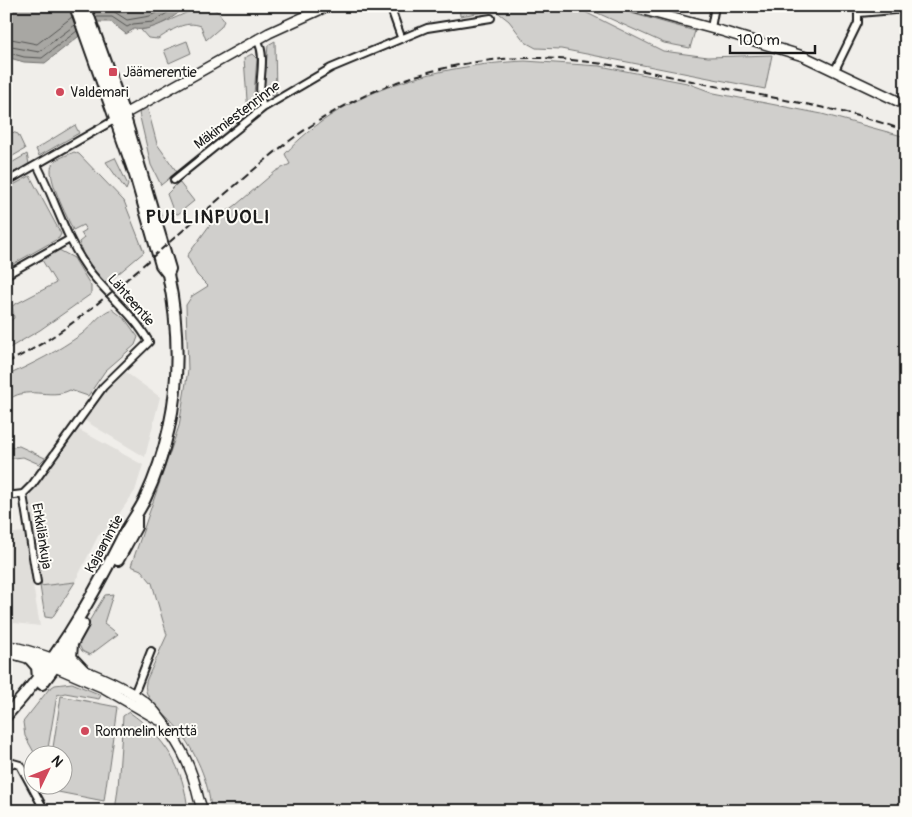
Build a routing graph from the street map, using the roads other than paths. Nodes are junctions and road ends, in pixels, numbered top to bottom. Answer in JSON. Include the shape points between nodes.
{"nodes":[{"id":1,"x":75,"y":6,"type":"edge"},
{"id":2,"x":85,"y":6,"type":"edge"},
{"id":3,"x":328,"y":6,"type":"edge"},
{"id":4,"x":390,"y":6,"type":"edge"},
{"id":5,"x":629,"y":6,"type":"edge"},
{"id":6,"x":715,"y":6,"type":"edge"},
{"id":7,"x":906,"y":9,"type":"edge"},
{"id":8,"x":858,"y":10,"type":"edge"},
{"id":9,"x":491,"y":18,"type":"dead end"},
{"id":10,"x":711,"y":28,"type":"junction"},
{"id":11,"x":401,"y":37,"type":"junction"},
{"id":12,"x":258,"y":41,"type":"junction"},
{"id":13,"x":97,"y":57,"type":"junction"},
{"id":14,"x":835,"y":70,"type":"junction"},
{"id":15,"x":906,"y":105,"type":"edge"},
{"id":16,"x":263,"y":108,"type":"junction"},
{"id":17,"x":120,"y":116,"type":"junction"},
{"id":18,"x":37,"y":165,"type":"junction"},
{"id":19,"x":174,"y":180,"type":"dead end"},
{"id":20,"x":6,"y":182,"type":"edge"},
{"id":21,"x":70,"y":239,"type":"junction"},
{"id":22,"x":6,"y":275,"type":"edge"},
{"id":23,"x":23,"y":494,"type":"junction"},
{"id":24,"x":6,"y":496,"type":"edge"},
{"id":25,"x":136,"y":516,"type":"junction"},
{"id":26,"x":37,"y":582,"type":"dead end"},
{"id":27,"x":73,"y":642,"type":"junction"},
{"id":28,"x":6,"y":645,"type":"edge"},
{"id":29,"x":6,"y":652,"type":"edge"},
{"id":30,"x":151,"y":652,"type":"dead end"},
{"id":31,"x":30,"y":659,"type":"junction"},
{"id":32,"x":54,"y":663,"type":"junction"},
{"id":33,"x":86,"y":672,"type":"junction"},
{"id":34,"x":38,"y":678,"type":"junction"},
{"id":35,"x":132,"y":699,"type":"junction"},
{"id":36,"x":6,"y":716,"type":"edge"},
{"id":37,"x":6,"y":724,"type":"edge"},
{"id":38,"x":6,"y":766,"type":"edge"},
{"id":39,"x":198,"y":799,"type":"junction"},
{"id":40,"x":45,"y":811,"type":"edge"},
{"id":41,"x":197,"y":811,"type":"edge"},
{"id":42,"x":202,"y":811,"type":"edge"}],
"edges":[{"from":1,"to":13,"type":"main road"},
{"from":2,"to":13,"type":"main road"},
{"from":3,"to":12,"type":"main road"},
{"from":4,"to":11,"type":"street"},
{"from":5,"to":10,"type":"main road"},
{"from":6,"to":10,"type":"street"},
{"from":7,"to":8,"type":"street"},
{"from":8,"to":14,"type":"street","via":[[858,22]]},
{"from":9,"to":11,"type":"street","name":"Mäkimiestenrinne","via":[[427,28]]},
{"from":10,"to":14,"type":"main road","via":[[803,56]]},
{"from":11,"to":16,"type":"street","name":"Mäkimiestenrinne","via":[[331,68]]},
{"from":12,"to":16,"type":"street","via":[[263,54],[259,94]]},
{"from":12,"to":17,"type":"main road"},
{"from":13,"to":17,"type":"main road"},
{"from":14,"to":15,"type":"main road"},
{"from":16,"to":19,"type":"street","name":"Mäkimiestenrinne"},
{"from":17,"to":18,"type":"street"},
{"from":17,"to":25,"type":"main road","via":[[164,244],[175,316],[176,384],[164,448]]},
{"from":18,"to":20,"type":"street"},
{"from":18,"to":21,"type":"street","name":"Lähteentie"},
{"from":21,"to":22,"type":"street"},
{"from":21,"to":23,"type":"street","name":"Lähteentie","via":[[87,268],[149,342],[102,387]]},
{"from":23,"to":24,"type":"street"},
{"from":23,"to":26,"type":"street","name":"Erkkilänkuja"},
{"from":25,"to":27,"type":"main road","name":"Kajaanintie","via":[[136,527]]},
{"from":25,"to":32,"type":"main road","name":"Kajaanintie","via":[[124,532]]},
{"from":27,"to":32,"type":"main road","name":"Kajaanintie"},
{"from":27,"to":33,"type":"main road","via":[[71,657]]},
{"from":28,"to":32,"type":"main road"},
{"from":29,"to":31,"type":"main road"},
{"from":30,"to":35,"type":"street"},
{"from":31,"to":32,"type":"main road"},
{"from":31,"to":34,"type":"main road","via":[[37,667]]},
{"from":32,"to":33,"type":"main road"},
{"from":32,"to":34,"type":"main road","name":"Kajaanintie"},
{"from":32,"to":35,"type":"main road"},
{"from":32,"to":37,"type":"main road","name":"Kajaanintie"},
{"from":33,"to":35,"type":"main road","via":[[108,681]]},
{"from":34,"to":36,"type":"main road","name":"Kajaanintie"},
{"from":35,"to":39,"type":"main road","via":[[159,720],[184,753],[192,769]]},
{"from":38,"to":40,"type":"street","via":[[20,765]]},
{"from":39,"to":41,"type":"main road"},
{"from":39,"to":42,"type":"main road"}]}
